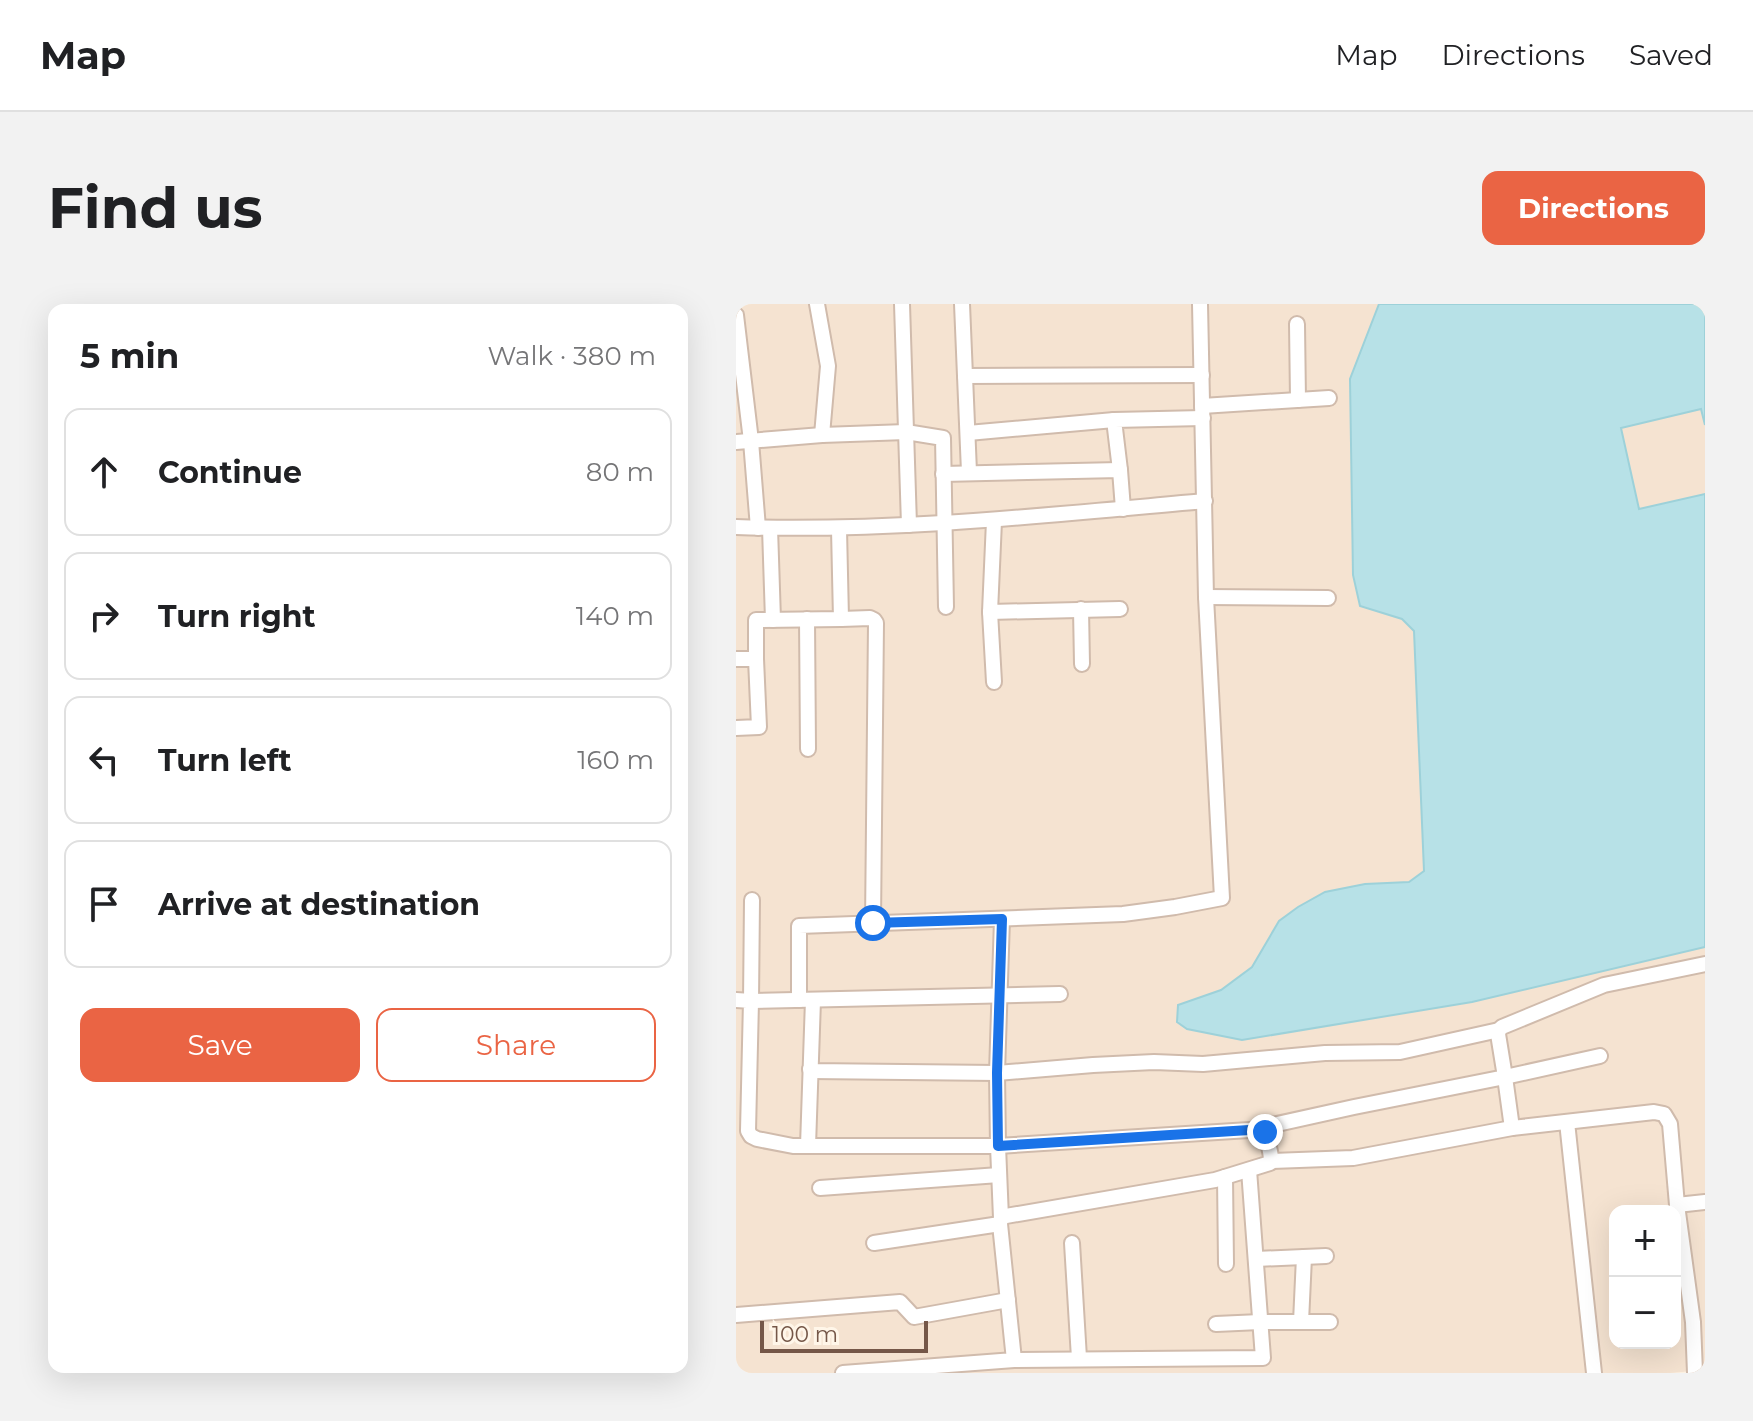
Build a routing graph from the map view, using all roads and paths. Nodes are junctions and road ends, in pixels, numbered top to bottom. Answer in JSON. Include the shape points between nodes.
{"nodes":[{"id":1,"x":817,"y":304,"type":"edge"},
{"id":2,"x":902,"y":304,"type":"edge"},
{"id":3,"x":962,"y":304,"type":"edge"},
{"id":4,"x":1200,"y":304,"type":"edge"},
{"id":5,"x":736,"y":315,"type":"edge"},
{"id":6,"x":1297,"y":324,"type":"dead end"},
{"id":7,"x":740,"y":373,"type":"edge"},
{"id":8,"x":1202,"y":375,"type":"junction"},
{"id":9,"x":965,"y":376,"type":"junction"},
{"id":10,"x":1329,"y":398,"type":"dead end"},
{"id":11,"x":1298,"y":400,"type":"junction"},
{"id":12,"x":1203,"y":412,"type":"junction"},
{"id":13,"x":1114,"y":420,"type":"junction"},
{"id":14,"x":906,"y":432,"type":"junction"},
{"id":15,"x":968,"y":433,"type":"junction"},
{"id":16,"x":822,"y":435,"type":"junction"},
{"id":17,"x":744,"y":441,"type":"edge"},
{"id":18,"x":1120,"y":470,"type":"junction"},
{"id":19,"x":969,"y":472,"type":"junction"},
{"id":20,"x":943,"y":474,"type":"junction"},
{"id":21,"x":1205,"y":501,"type":"junction"},
{"id":22,"x":1123,"y":509,"type":"junction"},
{"id":23,"x":994,"y":521,"type":"junction"},
{"id":24,"x":943,"y":523,"type":"junction"},
{"id":25,"x":909,"y":525,"type":"junction"},
{"id":26,"x":736,"y":527,"type":"edge"},
{"id":27,"x":764,"y":528,"type":"junction"},
{"id":28,"x":839,"y":529,"type":"junction"},
{"id":29,"x":1206,"y":597,"type":"junction"},
{"id":30,"x":1328,"y":598,"type":"dead end"},
{"id":31,"x":946,"y":607,"type":"dead end"},
{"id":32,"x":1081,"y":609,"type":"junction"},
{"id":33,"x":1120,"y":609,"type":"dead end"},
{"id":34,"x":990,"y":612,"type":"junction"},
{"id":35,"x":807,"y":619,"type":"junction"},
{"id":36,"x":841,"y":619,"type":"junction"},
{"id":37,"x":773,"y":620,"type":"junction"},
{"id":38,"x":736,"y":659,"type":"edge"},
{"id":39,"x":756,"y":659,"type":"junction"},
{"id":40,"x":1082,"y":664,"type":"dead end"},
{"id":41,"x":994,"y":682,"type":"dead end"},
{"id":42,"x":736,"y":728,"type":"edge"},
{"id":43,"x":808,"y":749,"type":"dead end"},
{"id":44,"x":752,"y":900,"type":"dead end"},
{"id":45,"x":1002,"y":919,"type":"junction"},
{"id":46,"x":873,"y":923,"type":"junction"},
{"id":47,"x":1705,"y":964,"type":"edge"},
{"id":48,"x":1060,"y":994,"type":"dead end"},
{"id":49,"x":999,"y":996,"type":"junction"},
{"id":50,"x":744,"y":1000,"type":"edge"},
{"id":51,"x":806,"y":1000,"type":"junction"},
{"id":52,"x":1499,"y":1030,"type":"junction"},
{"id":53,"x":1600,"y":1056,"type":"dead end"},
{"id":54,"x":810,"y":1070,"type":"junction"},
{"id":55,"x":997,"y":1073,"type":"junction"},
{"id":56,"x":1505,"y":1077,"type":"junction"},
{"id":57,"x":1567,"y":1122,"type":"junction"},
{"id":58,"x":1512,"y":1128,"type":"junction"},
{"id":59,"x":1265,"y":1129,"type":"junction"},
{"id":60,"x":808,"y":1146,"type":"junction"},
{"id":61,"x":998,"y":1146,"type":"junction"},
{"id":62,"x":1272,"y":1161,"type":"junction"},
{"id":63,"x":1249,"y":1170,"type":"junction"},
{"id":64,"x":999,"y":1175,"type":"junction"},
{"id":65,"x":1225,"y":1177,"type":"junction"},
{"id":66,"x":820,"y":1188,"type":"dead end"},
{"id":67,"x":1705,"y":1202,"type":"edge"},
{"id":68,"x":1677,"y":1205,"type":"joint"},
{"id":69,"x":1001,"y":1221,"type":"junction"},
{"id":70,"x":1681,"y":1232,"type":"edge"},
{"id":71,"x":874,"y":1243,"type":"dead end"},
{"id":72,"x":1072,"y":1243,"type":"dead end"},
{"id":73,"x":1326,"y":1256,"type":"dead end"},
{"id":74,"x":1304,"y":1257,"type":"junction"},
{"id":75,"x":1256,"y":1259,"type":"junction"},
{"id":76,"x":1226,"y":1264,"type":"dead end"},
{"id":77,"x":1705,"y":1286,"type":"edge"},
{"id":78,"x":1689,"y":1287,"type":"junction"},
{"id":79,"x":1008,"y":1300,"type":"junction"},
{"id":80,"x":736,"y":1315,"type":"edge"},
{"id":81,"x":1260,"y":1322,"type":"junction"},
{"id":82,"x":1301,"y":1322,"type":"junction"},
{"id":83,"x":1330,"y":1322,"type":"dead end"},
{"id":84,"x":1216,"y":1324,"type":"dead end"},
{"id":85,"x":1079,"y":1358,"type":"junction"},
{"id":86,"x":1017,"y":1364,"type":"edge"},
{"id":87,"x":1218,"y":1365,"type":"edge"},
{"id":88,"x":843,"y":1373,"type":"edge"},
{"id":89,"x":1594,"y":1373,"type":"edge"},
{"id":90,"x":1695,"y":1373,"type":"edge"}],
"edges":[{"from":1,"to":16,"type":"street","via":[[828,366]]},
{"from":2,"to":14,"type":"street"},
{"from":3,"to":9,"type":"street"},
{"from":4,"to":8,"type":"street"},
{"from":5,"to":7,"type":"street"},
{"from":6,"to":11,"type":"street"},
{"from":7,"to":17,"type":"street"},
{"from":8,"to":9,"type":"street"},
{"from":8,"to":12,"type":"street"},
{"from":9,"to":15,"type":"street"},
{"from":10,"to":11,"type":"street"},
{"from":11,"to":12,"type":"street"},
{"from":12,"to":13,"type":"street"},
{"from":12,"to":21,"type":"street"},
{"from":13,"to":15,"type":"street"},
{"from":13,"to":18,"type":"street"},
{"from":14,"to":16,"type":"street"},
{"from":14,"to":20,"type":"street","via":[[943,438]]},
{"from":14,"to":25,"type":"street"},
{"from":15,"to":19,"type":"street"},
{"from":16,"to":17,"type":"street"},
{"from":17,"to":27,"type":"street"},
{"from":18,"to":19,"type":"street"},
{"from":18,"to":22,"type":"street"},
{"from":19,"to":20,"type":"street"},
{"from":20,"to":24,"type":"street"},
{"from":21,"to":22,"type":"street"},
{"from":21,"to":29,"type":"street"},
{"from":22,"to":23,"type":"street"},
{"from":23,"to":24,"type":"street"},
{"from":23,"to":34,"type":"street"},
{"from":24,"to":25,"type":"street"},
{"from":24,"to":31,"type":"street"},
{"from":25,"to":28,"type":"street"},
{"from":26,"to":27,"type":"street"},
{"from":27,"to":28,"type":"street"},
{"from":27,"to":37,"type":"street"},
{"from":28,"to":36,"type":"street"},
{"from":29,"to":30,"type":"street"},
{"from":29,"to":45,"type":"street","via":[[1222,898],[1123,914]]},
{"from":32,"to":33,"type":"street"},
{"from":32,"to":34,"type":"street"},
{"from":32,"to":40,"type":"street"},
{"from":34,"to":41,"type":"street"},
{"from":35,"to":36,"type":"street"},
{"from":35,"to":37,"type":"street"},
{"from":35,"to":43,"type":"street"},
{"from":36,"to":46,"type":"street","via":[[870,618],[876,623]]},
{"from":37,"to":39,"type":"street","via":[[756,620]]},
{"from":38,"to":39,"type":"street"},
{"from":39,"to":42,"type":"street","via":[[759,727]]},
{"from":44,"to":50,"type":"street"},
{"from":45,"to":46,"type":"street"},
{"from":45,"to":49,"type":"street"},
{"from":46,"to":51,"type":"street","via":[[799,926]]},
{"from":47,"to":52,"type":"street","via":[[1604,985]]},
{"from":48,"to":49,"type":"street"},
{"from":49,"to":51,"type":"street"},
{"from":49,"to":55,"type":"street"},
{"from":50,"to":51,"type":"street"},
{"from":50,"to":60,"type":"street","via":[[748,1131],[757,1139]]},
{"from":51,"to":54,"type":"street"},
{"from":52,"to":55,"type":"street","via":[[1400,1052]]},
{"from":52,"to":56,"type":"street"},
{"from":53,"to":56,"type":"street"},
{"from":54,"to":55,"type":"street"},
{"from":54,"to":60,"type":"street"},
{"from":55,"to":61,"type":"street"},
{"from":56,"to":58,"type":"street"},
{"from":56,"to":59,"type":"street"},
{"from":57,"to":58,"type":"street"},
{"from":57,"to":68,"type":"street","via":[[1664,1114],[1670,1124]]},
{"from":57,"to":89,"type":"street"},
{"from":58,"to":62,"type":"street","via":[[1353,1158]]},
{"from":59,"to":61,"type":"street"},
{"from":59,"to":62,"type":"street"},
{"from":60,"to":61,"type":"street"},
{"from":61,"to":64,"type":"street"},
{"from":62,"to":63,"type":"street"},
{"from":63,"to":65,"type":"street"},
{"from":63,"to":75,"type":"street"},
{"from":64,"to":66,"type":"street"},
{"from":64,"to":69,"type":"street"},
{"from":65,"to":69,"type":"street"},
{"from":65,"to":76,"type":"street"},
{"from":67,"to":68,"type":"street"},
{"from":69,"to":71,"type":"street"},
{"from":69,"to":79,"type":"street"},
{"from":70,"to":78,"type":"street"},
{"from":72,"to":85,"type":"street"},
{"from":73,"to":74,"type":"street"},
{"from":74,"to":75,"type":"street"},
{"from":74,"to":82,"type":"street"},
{"from":75,"to":81,"type":"street"},
{"from":77,"to":78,"type":"street"},
{"from":78,"to":90,"type":"street"},
{"from":79,"to":80,"type":"street","via":[[914,1317],[900,1302]]},
{"from":79,"to":86,"type":"street"},
{"from":81,"to":82,"type":"street"},
{"from":81,"to":84,"type":"street"},
{"from":81,"to":87,"type":"street","via":[[1263,1358]]},
{"from":82,"to":83,"type":"street"},
{"from":85,"to":86,"type":"street"},
{"from":85,"to":87,"type":"street"},
{"from":86,"to":88,"type":"street"}]}
